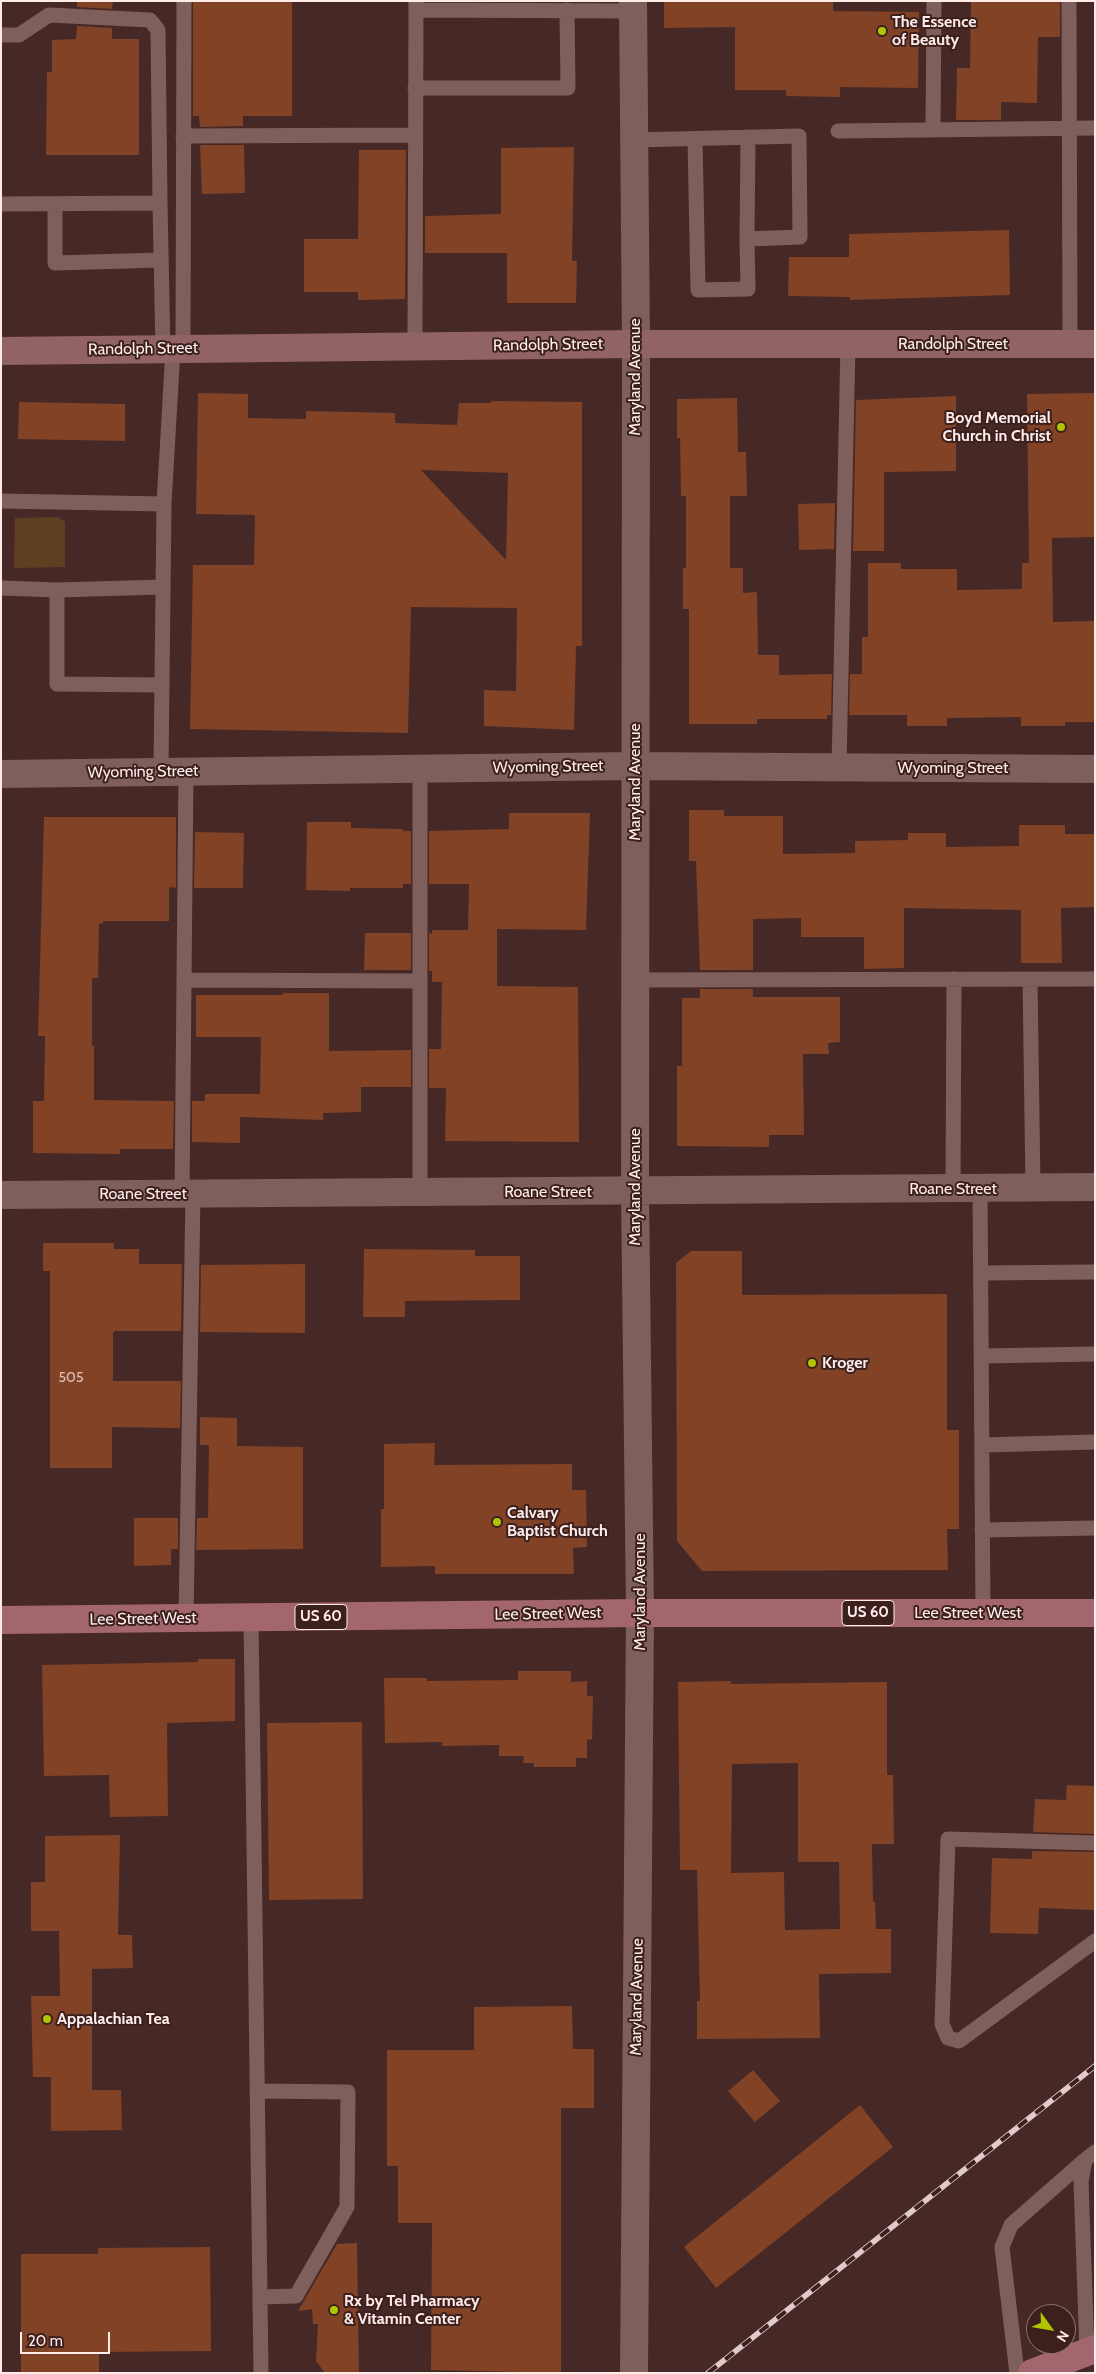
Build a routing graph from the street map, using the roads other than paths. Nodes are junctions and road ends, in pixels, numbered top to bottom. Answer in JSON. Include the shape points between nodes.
{"nodes":[{"id":1,"x":184,"y":1,"type":"edge"},
{"id":2,"x":934,"y":1,"type":"edge"},
{"id":3,"x":1069,"y":1,"type":"edge"},
{"id":4,"x":416,"y":5,"type":"edge"},
{"id":5,"x":633,"y":6,"type":"edge"},
{"id":6,"x":567,"y":10,"type":"junction"},
{"id":7,"x":1,"y":35,"type":"edge"},
{"id":8,"x":416,"y":88,"type":"junction"},
{"id":9,"x":1070,"y":128,"type":"junction"},
{"id":10,"x":1095,"y":128,"type":"edge"},
{"id":11,"x":933,"y":130,"type":"junction"},
{"id":12,"x":838,"y":131,"type":"dead end"},
{"id":13,"x":415,"y":135,"type":"junction"},
{"id":14,"x":183,"y":136,"type":"junction"},
{"id":15,"x":748,"y":138,"type":"junction"},
{"id":16,"x":695,"y":139,"type":"junction"},
{"id":17,"x":634,"y":140,"type":"junction"},
{"id":18,"x":160,"y":203,"type":"junction"},
{"id":19,"x":1,"y":204,"type":"edge"},
{"id":20,"x":55,"y":204,"type":"junction"},
{"id":21,"x":747,"y":239,"type":"junction"},
{"id":22,"x":161,"y":260,"type":"junction"},
{"id":23,"x":636,"y":344,"type":"junction"},
{"id":24,"x":848,"y":344,"type":"junction"},
{"id":25,"x":1082,"y":344,"type":"edge"},
{"id":26,"x":415,"y":346,"type":"junction"},
{"id":27,"x":173,"y":349,"type":"junction"},
{"id":28,"x":1,"y":351,"type":"edge"},
{"id":29,"x":1,"y":501,"type":"edge"},
{"id":30,"x":164,"y":504,"type":"junction"},
{"id":31,"x":163,"y":587,"type":"junction"},
{"id":32,"x":1,"y":588,"type":"edge"},
{"id":33,"x":57,"y":590,"type":"junction"},
{"id":34,"x":161,"y":685,"type":"junction"},
{"id":35,"x":636,"y":766,"type":"junction"},
{"id":36,"x":840,"y":767,"type":"junction"},
{"id":37,"x":420,"y":768,"type":"junction"},
{"id":38,"x":1095,"y":768,"type":"edge"},
{"id":39,"x":174,"y":772,"type":"junction"},
{"id":40,"x":1,"y":774,"type":"edge"},
{"id":41,"x":954,"y":979,"type":"junction"},
{"id":42,"x":184,"y":980,"type":"junction"},
{"id":43,"x":635,"y":980,"type":"junction"},
{"id":44,"x":1030,"y":980,"type":"junction"},
{"id":45,"x":1095,"y":980,"type":"edge"},
{"id":46,"x":420,"y":981,"type":"junction"},
{"id":47,"x":1095,"y":1187,"type":"edge"},
{"id":48,"x":953,"y":1188,"type":"junction"},
{"id":49,"x":980,"y":1188,"type":"junction"},
{"id":50,"x":1033,"y":1188,"type":"junction"},
{"id":51,"x":635,"y":1191,"type":"junction"},
{"id":52,"x":420,"y":1192,"type":"junction"},
{"id":53,"x":1,"y":1194,"type":"edge"},
{"id":54,"x":187,"y":1194,"type":"junction"},
{"id":55,"x":981,"y":1272,"type":"junction"},
{"id":56,"x":1095,"y":1272,"type":"edge"},
{"id":57,"x":1095,"y":1354,"type":"edge"},
{"id":58,"x":982,"y":1356,"type":"junction"},
{"id":59,"x":1095,"y":1442,"type":"edge"},
{"id":60,"x":982,"y":1445,"type":"junction"},
{"id":61,"x":1095,"y":1528,"type":"edge"},
{"id":62,"x":982,"y":1530,"type":"junction"},
{"id":63,"x":983,"y":1613,"type":"junction"},
{"id":64,"x":1095,"y":1613,"type":"edge"},
{"id":65,"x":640,"y":1614,"type":"junction"},
{"id":66,"x":251,"y":1617,"type":"junction"},
{"id":67,"x":186,"y":1618,"type":"junction"},
{"id":68,"x":1,"y":1620,"type":"edge"},
{"id":69,"x":1095,"y":1843,"type":"edge"},
{"id":70,"x":1095,"y":1941,"type":"edge"},
{"id":71,"x":257,"y":2091,"type":"junction"},
{"id":72,"x":1090,"y":2156,"type":"edge"},
{"id":73,"x":260,"y":2297,"type":"junction"},
{"id":74,"x":1091,"y":2351,"type":"edge"},
{"id":75,"x":261,"y":2373,"type":"edge"},
{"id":76,"x":634,"y":2373,"type":"edge"},
{"id":77,"x":1017,"y":2373,"type":"edge"},
{"id":78,"x":1032,"y":2373,"type":"edge"}],
"edges":[{"from":1,"to":14,"type":"lane"},
{"from":2,"to":11,"type":"lane"},
{"from":3,"to":9,"type":"lane"},
{"from":4,"to":6,"type":"lane"},
{"from":4,"to":8,"type":"lane"},
{"from":5,"to":6,"type":"lane"},
{"from":5,"to":17,"type":"street","name":"Maryland Avenue"},
{"from":6,"to":8,"type":"lane","via":[[568,88]]},
{"from":7,"to":18,"type":"lane","via":[[20,35],[50,15],[150,20],[158,30]]},
{"from":8,"to":13,"type":"lane"},
{"from":9,"to":10,"type":"lane"},
{"from":9,"to":11,"type":"lane"},
{"from":9,"to":25,"type":"lane"},
{"from":11,"to":12,"type":"lane"},
{"from":13,"to":14,"type":"lane"},
{"from":13,"to":26,"type":"lane"},
{"from":14,"to":27,"type":"lane"},
{"from":15,"to":16,"type":"lane"},
{"from":15,"to":21,"type":"lane"},
{"from":15,"to":21,"type":"lane","via":[[799,136],[800,238]]},
{"from":16,"to":17,"type":"lane"},
{"from":16,"to":21,"type":"lane","via":[[698,290],[748,289]]},
{"from":17,"to":23,"type":"street","name":"Maryland Avenue"},
{"from":18,"to":20,"type":"lane"},
{"from":18,"to":22,"type":"lane"},
{"from":19,"to":20,"type":"lane"},
{"from":20,"to":22,"type":"lane","via":[[55,263]]},
{"from":22,"to":27,"type":"lane"},
{"from":23,"to":24,"type":"main road","name":"Randolph Street"},
{"from":23,"to":26,"type":"main road","name":"Randolph Street"},
{"from":23,"to":35,"type":"street","name":"Maryland Avenue"},
{"from":24,"to":25,"type":"main road","name":"Randolph Street"},
{"from":24,"to":36,"type":"lane"},
{"from":26,"to":27,"type":"main road","name":"Randolph Street"},
{"from":27,"to":28,"type":"main road","name":"Randolph Street"},
{"from":27,"to":30,"type":"lane"},
{"from":29,"to":30,"type":"lane"},
{"from":30,"to":31,"type":"lane"},
{"from":31,"to":33,"type":"lane"},
{"from":31,"to":34,"type":"lane"},
{"from":32,"to":33,"type":"lane"},
{"from":33,"to":34,"type":"lane","via":[[57,684]]},
{"from":34,"to":39,"type":"lane"},
{"from":35,"to":36,"type":"street","name":"Wyoming Street"},
{"from":35,"to":37,"type":"street","name":"Wyoming Street"},
{"from":35,"to":43,"type":"street","name":"Maryland Avenue"},
{"from":36,"to":38,"type":"street","name":"Wyoming Street"},
{"from":37,"to":39,"type":"street","name":"Wyoming Street"},
{"from":37,"to":46,"type":"lane"},
{"from":39,"to":40,"type":"street","name":"Wyoming Street"},
{"from":39,"to":42,"type":"lane"},
{"from":41,"to":43,"type":"lane"},
{"from":41,"to":44,"type":"lane"},
{"from":41,"to":48,"type":"lane"},
{"from":42,"to":46,"type":"lane"},
{"from":42,"to":54,"type":"lane"},
{"from":43,"to":51,"type":"street","name":"Maryland Avenue"},
{"from":44,"to":45,"type":"lane"},
{"from":44,"to":50,"type":"lane"},
{"from":46,"to":52,"type":"lane"},
{"from":47,"to":50,"type":"street","name":"Roane Street"},
{"from":48,"to":49,"type":"street","name":"Roane Street"},
{"from":48,"to":51,"type":"street","name":"Roane Street"},
{"from":49,"to":50,"type":"street","name":"Roane Street"},
{"from":49,"to":55,"type":"lane"},
{"from":51,"to":52,"type":"street","name":"Roane Street"},
{"from":51,"to":65,"type":"street","name":"Maryland Avenue"},
{"from":52,"to":54,"type":"street","name":"Roane Street"},
{"from":53,"to":54,"type":"street","name":"Roane Street"},
{"from":54,"to":67,"type":"lane"},
{"from":55,"to":56,"type":"lane"},
{"from":55,"to":58,"type":"lane"},
{"from":57,"to":58,"type":"lane"},
{"from":58,"to":60,"type":"lane"},
{"from":59,"to":60,"type":"lane"},
{"from":60,"to":62,"type":"lane"},
{"from":61,"to":62,"type":"lane"},
{"from":62,"to":63,"type":"lane"},
{"from":63,"to":64,"type":"main road","name":"Lee Street West","number":"US 60"},
{"from":63,"to":65,"type":"main road","name":"Lee Street West","number":"US 60"},
{"from":65,"to":66,"type":"main road","name":"Lee Street West","number":"US 60"},
{"from":65,"to":76,"type":"street","name":"Maryland Avenue"},
{"from":66,"to":67,"type":"main road","name":"Lee Street West","number":"US 60"},
{"from":66,"to":71,"type":"lane"},
{"from":67,"to":68,"type":"main road","name":"Lee Street West","number":"US 60"},
{"from":69,"to":70,"type":"lane","via":[[948,1839],[942,2024],[948,2038],[959,2041]]},
{"from":71,"to":73,"type":"lane"},
{"from":71,"to":73,"type":"lane","via":[[348,2092],[347,2207],[296,2296]]},
{"from":72,"to":74,"type":"lane","via":[[1081,2182]]},
{"from":72,"to":77,"type":"lane","via":[[1011,2225],[1002,2247]]},
{"from":73,"to":75,"type":"lane"},
{"from":74,"to":78,"type":"main road"}]}
